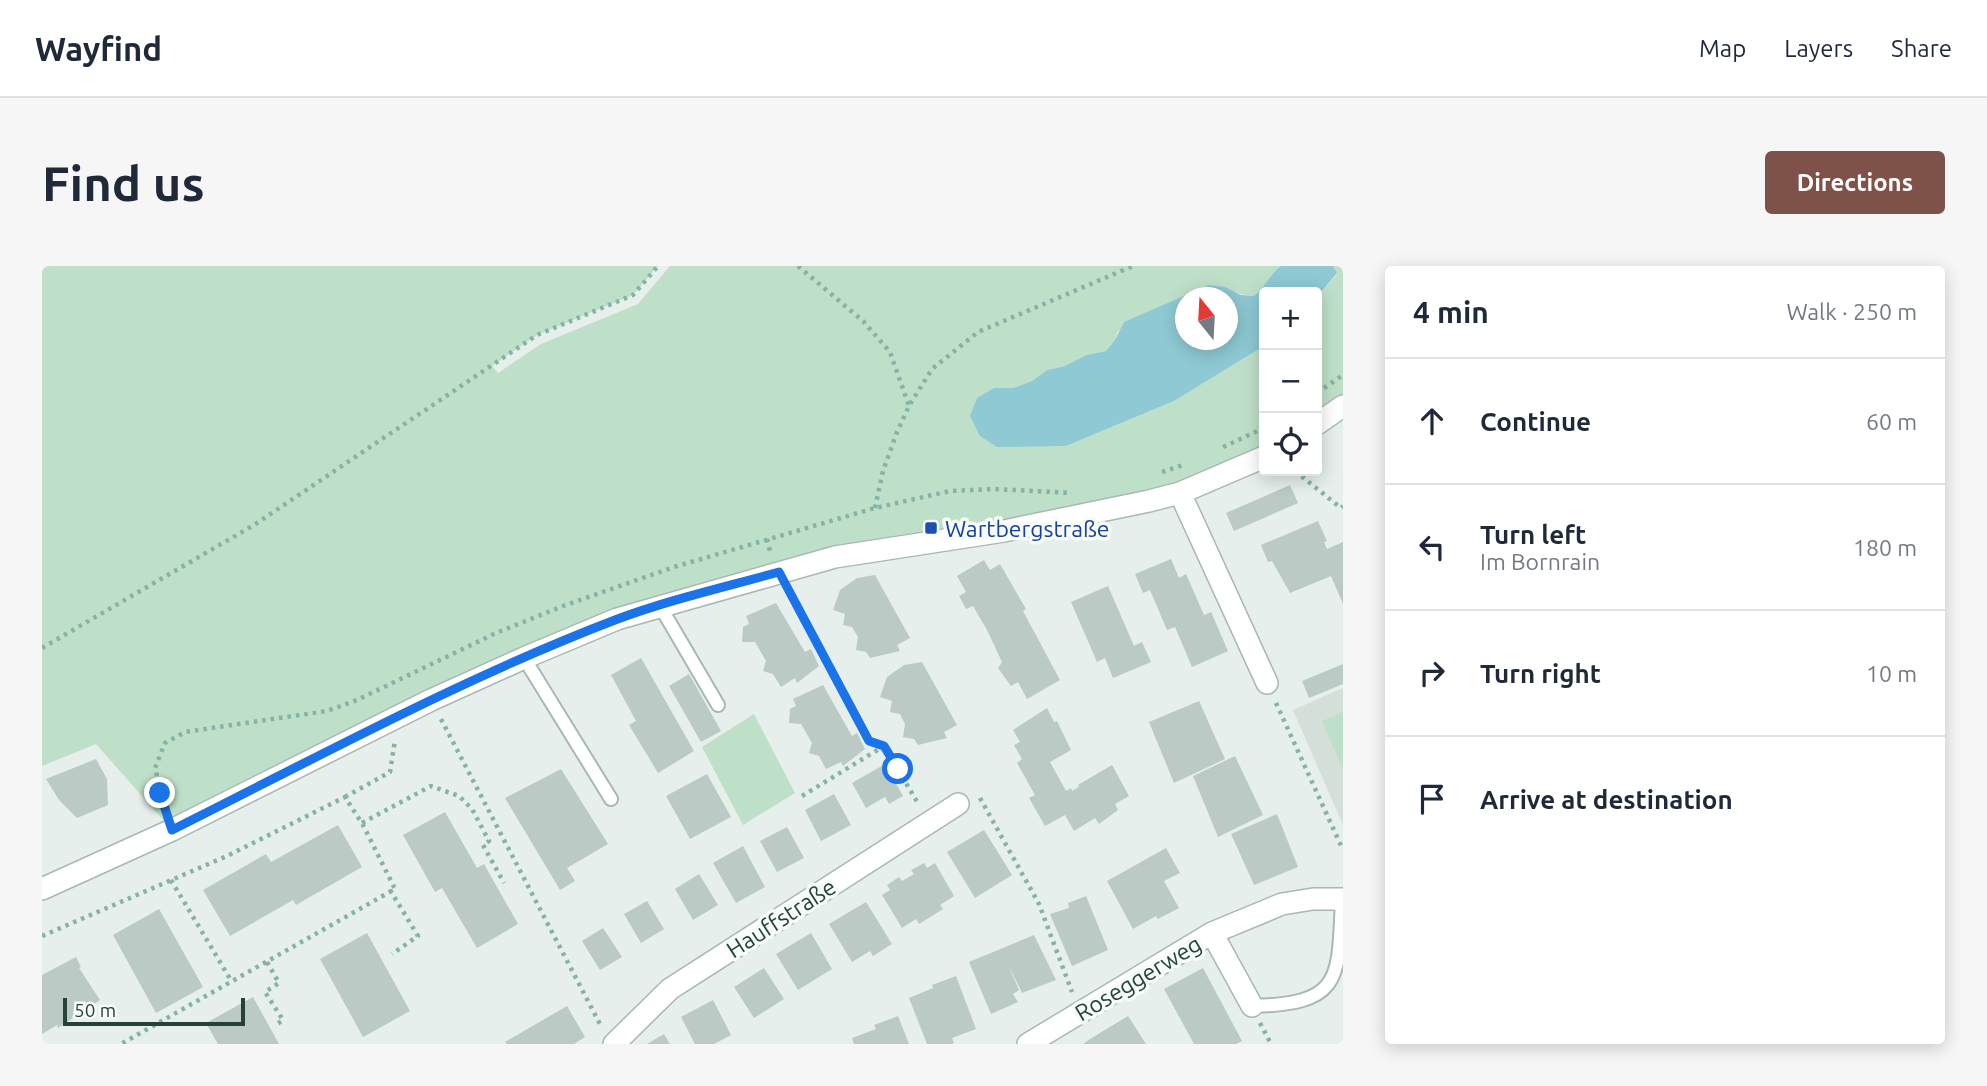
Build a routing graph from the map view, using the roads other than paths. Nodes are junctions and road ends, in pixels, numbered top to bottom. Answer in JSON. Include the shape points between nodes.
{"nodes":[{"id":1,"x":1343,"y":407,"type":"edge"},
{"id":2,"x":1322,"y":421,"type":"edge"},
{"id":3,"x":1259,"y":459,"type":"edge"},
{"id":4,"x":1180,"y":493,"type":"junction"},
{"id":5,"x":660,"y":606,"type":"junction"},
{"id":6,"x":524,"y":658,"type":"junction"},
{"id":7,"x":1267,"y":683,"type":"road end"},
{"id":8,"x":718,"y":705,"type":"dead end"},
{"id":9,"x":611,"y":799,"type":"dead end"},
{"id":10,"x":958,"y":804,"type":"dead end"},
{"id":11,"x":42,"y":889,"type":"edge"},
{"id":12,"x":1343,"y":899,"type":"edge"},
{"id":13,"x":1212,"y":933,"type":"junction"},
{"id":14,"x":1252,"y":1006,"type":"joint"},
{"id":15,"x":609,"y":1038,"type":"edge"},
{"id":16,"x":1028,"y":1044,"type":"edge"}],
"edges":[{"from":1,"to":2,"type":"street"},
{"from":3,"to":4,"type":"street"},
{"from":4,"to":5,"type":"street","via":[[1004,531],[835,557]]},
{"from":4,"to":7,"type":"street"},
{"from":5,"to":6,"type":"street"},
{"from":5,"to":8,"type":"lane"},
{"from":6,"to":9,"type":"lane"},
{"from":6,"to":11,"type":"street"},
{"from":10,"to":15,"type":"street","name":"Hauffstraße","via":[[670,989]]},
{"from":12,"to":13,"type":"street","name":"Roseggerweg","via":[[1282,904]]},
{"from":12,"to":14,"type":"lane","via":[[1335,974],[1326,989],[1305,1000]]},
{"from":13,"to":14,"type":"street"},
{"from":13,"to":16,"type":"street","name":"Roseggerweg"}]}
